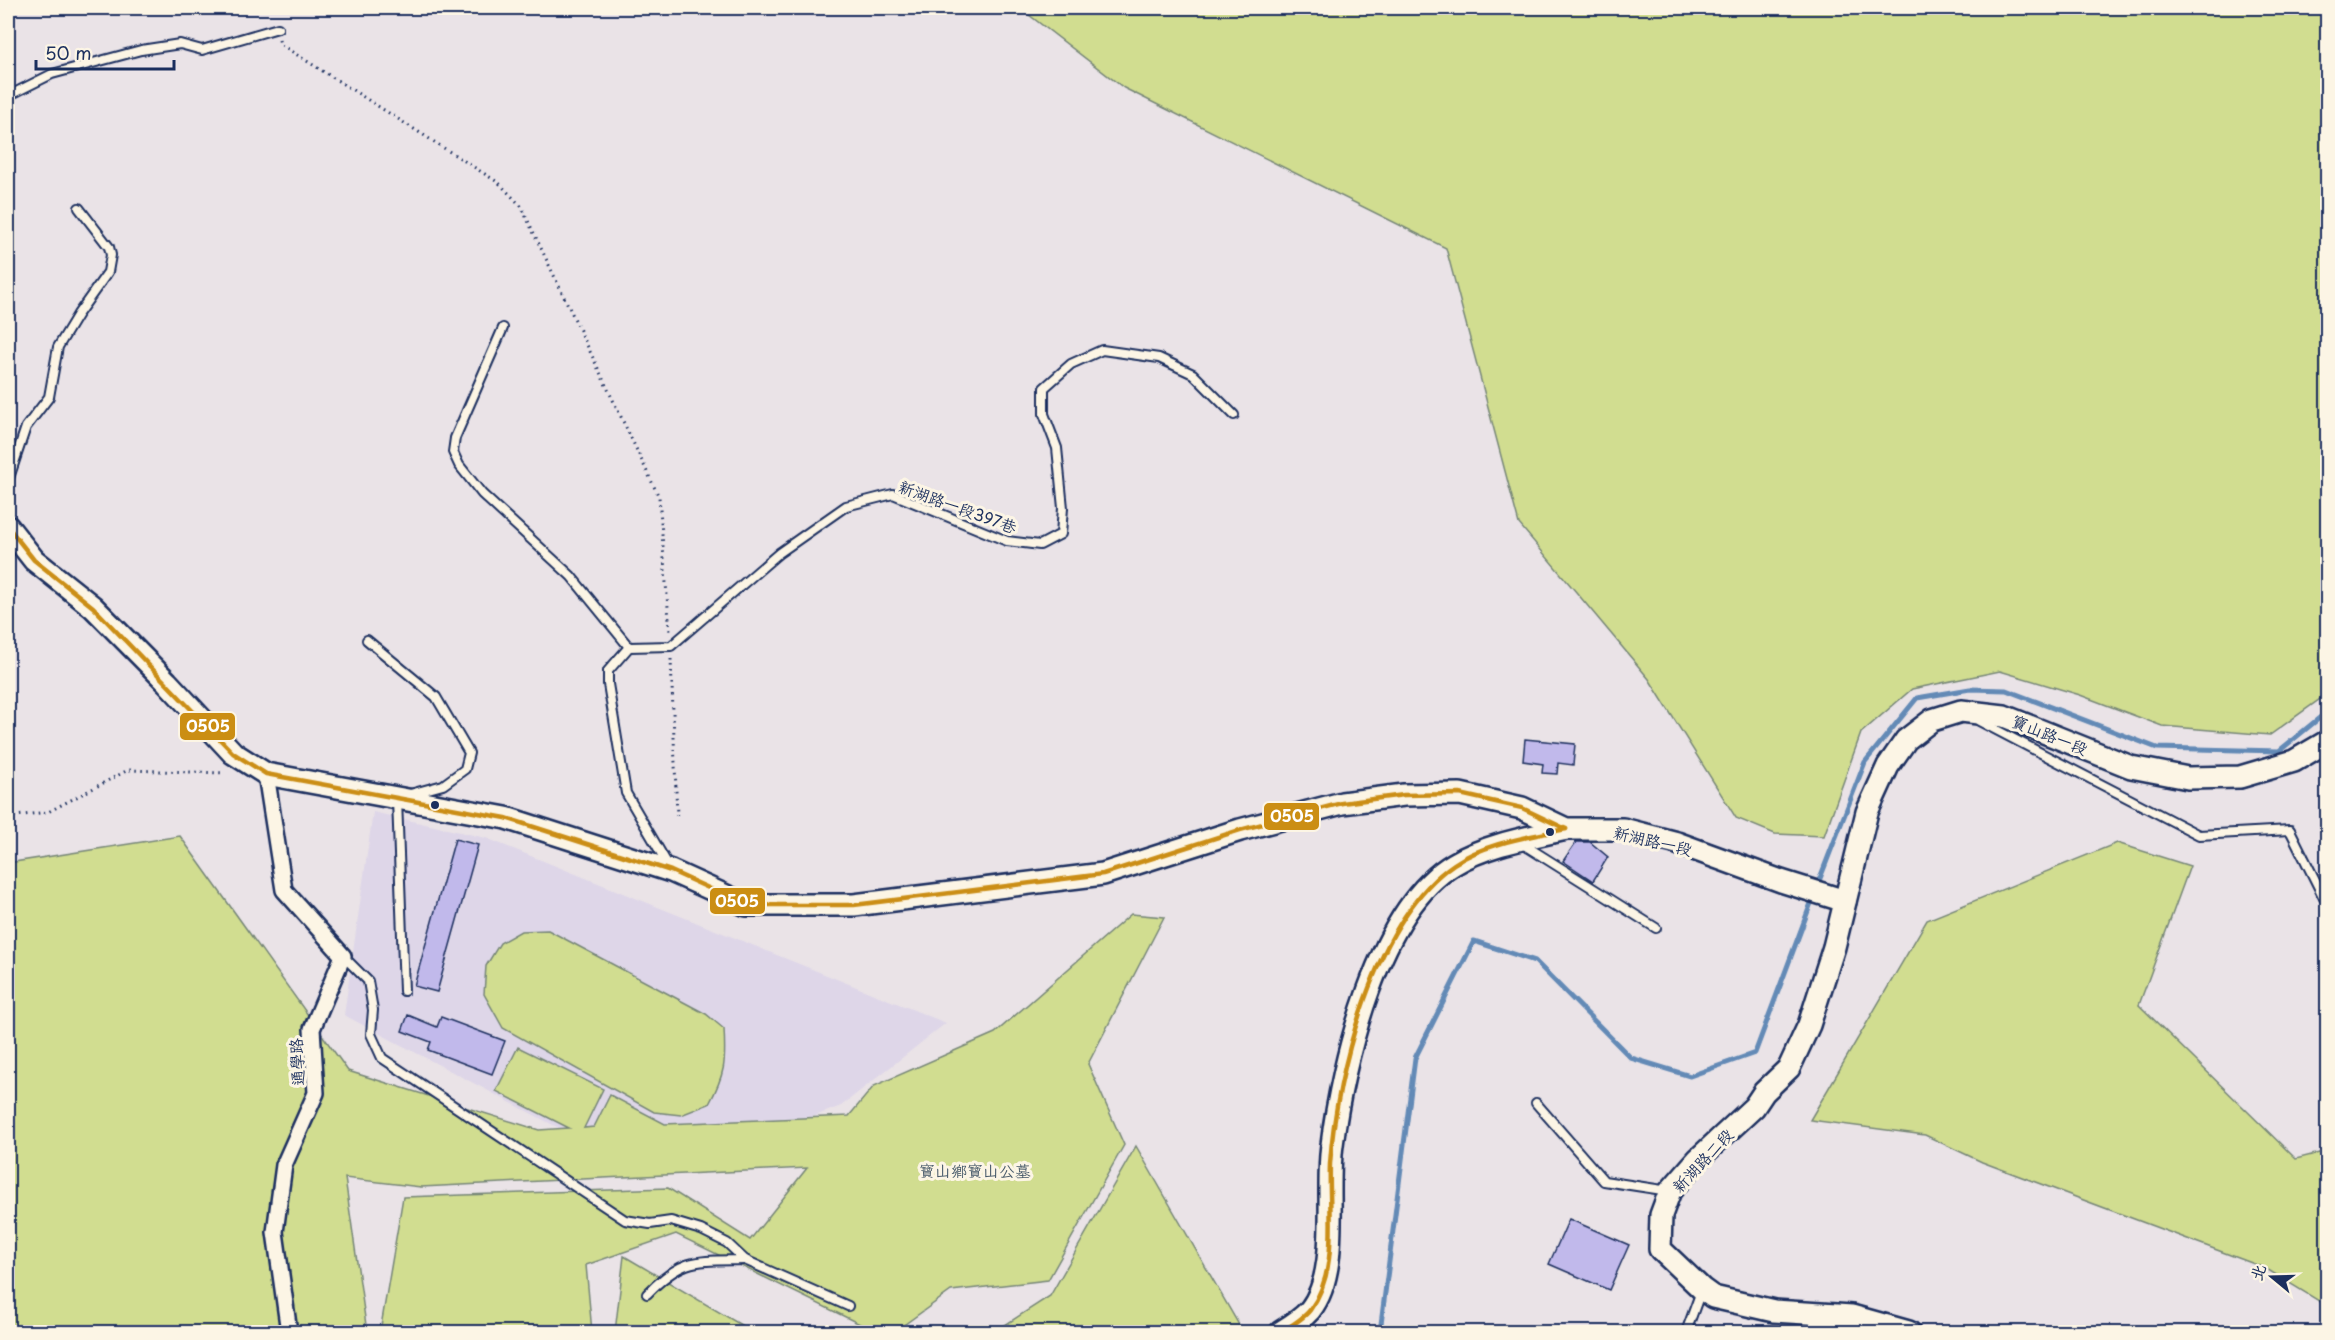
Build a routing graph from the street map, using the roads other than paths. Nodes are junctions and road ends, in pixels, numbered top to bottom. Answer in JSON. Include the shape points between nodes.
{"nodes":[{"id":1,"x":278,"y":28,"type":"road end"},
{"id":2,"x":8,"y":96,"type":"edge"},
{"id":3,"x":79,"y":208,"type":"dead end"},
{"id":4,"x":503,"y":328,"type":"dead end"},
{"id":5,"x":1234,"y":415,"type":"dead end"},
{"id":6,"x":8,"y":481,"type":"edge"},
{"id":7,"x":8,"y":527,"type":"edge"},
{"id":8,"x":367,"y":640,"type":"dead end"},
{"id":9,"x":629,"y":647,"type":"junction"},
{"id":10,"x":1960,"y":711,"type":"junction"},
{"id":11,"x":2328,"y":741,"type":"edge"},
{"id":12,"x":266,"y":774,"type":"junction"},
{"id":13,"x":396,"y":798,"type":"junction"},
{"id":14,"x":1566,"y":829,"type":"junction"},
{"id":15,"x":1517,"y":841,"type":"junction"},
{"id":16,"x":671,"y":871,"type":"junction"},
{"id":17,"x":2324,"y":898,"type":"dead end"},
{"id":18,"x":1845,"y":902,"type":"junction"},
{"id":19,"x":1656,"y":928,"type":"dead end"},
{"id":20,"x":343,"y":956,"type":"junction"},
{"id":21,"x":404,"y":991,"type":"dead end"},
{"id":22,"x":1536,"y":1103,"type":"dead end"},
{"id":23,"x":1670,"y":1191,"type":"junction"},
{"id":24,"x":745,"y":1260,"type":"junction"},
{"id":25,"x":1702,"y":1289,"type":"junction"},
{"id":26,"x":647,"y":1294,"type":"dead end"},
{"id":27,"x":848,"y":1306,"type":"dead end"},
{"id":28,"x":289,"y":1332,"type":"edge"},
{"id":29,"x":1281,"y":1332,"type":"edge"},
{"id":30,"x":1686,"y":1332,"type":"edge"},
{"id":31,"x":1909,"y":1332,"type":"edge"}],
"edges":[{"from":1,"to":2,"type":"lane","via":[[202,50],[180,44],[141,50],[52,74]]},
{"from":3,"to":6,"type":"lane","via":[[109,247],[108,272],[58,347],[49,397],[26,427]]},
{"from":4,"to":9,"type":"lane","via":[[455,438],[453,452],[482,494],[571,576]]},
{"from":5,"to":9,"type":"lane","name":"新湖路一段397巷","via":[[1193,374],[1159,358],[1102,350],[1071,364],[1044,388],[1044,414],[1057,448],[1063,508],[1061,534],[1040,545],[1007,542],[893,494],[846,506],[779,553],[671,646]]},
{"from":7,"to":12,"type":"street","name":"新湖路一段","via":[[34,560],[101,615],[232,753]]},
{"from":8,"to":13,"type":"lane","via":[[436,697],[469,753],[465,768],[443,785]]},
{"from":9,"to":16,"type":"lane","via":[[608,670],[626,793]]},
{"from":10,"to":11,"type":"street","name":"寶山路一段","via":[[2004,716],[2131,767],[2187,778],[2240,777],[2294,761]]},
{"from":10,"to":17,"type":"lane","via":[[2199,835],[2290,830]]},
{"from":10,"to":18,"type":"street","name":"寶山路一段","via":[[1932,720],[1906,740],[1888,766],[1867,812]]},
{"from":12,"to":13,"type":"street","name":"新湖路一段"},
{"from":12,"to":20,"type":"street","via":[[284,890]]},
{"from":13,"to":16,"type":"street","name":"新湖路一段","via":[[506,818]]},
{"from":13,"to":21,"type":"lane"},
{"from":14,"to":15,"type":"street"},
{"from":14,"to":16,"type":"street","name":"新湖路一段","via":[[1522,808],[1460,794],[1404,795],[1342,803],[1240,830],[1103,874],[854,905],[746,905]]},
{"from":14,"to":18,"type":"street","name":"新湖路一段","via":[[1623,829],[1677,843]]},
{"from":15,"to":19,"type":"lane"},
{"from":15,"to":29,"type":"street","via":[[1453,864],[1432,881],[1401,917],[1356,1027],[1341,1090],[1331,1147],[1328,1266],[1310,1309]]},
{"from":18,"to":23,"type":"street","name":"新湖路二段","via":[[1809,1025],[1789,1068]]},
{"from":20,"to":24,"type":"lane","via":[[368,981],[373,1010],[371,1034],[382,1058],[625,1220],[650,1224],[671,1221],[701,1230],[727,1243]]},
{"from":20,"to":28,"type":"street","name":"通學路","via":[[312,1029],[316,1093],[284,1165],[275,1232]]},
{"from":22,"to":23,"type":"lane","via":[[1604,1180]]},
{"from":23,"to":25,"type":"street","name":"新湖路二段","via":[[1661,1215],[1660,1249]]},
{"from":24,"to":26,"type":"lane","via":[[683,1264],[665,1275]]},
{"from":24,"to":27,"type":"lane"},
{"from":25,"to":30,"type":"lane"},
{"from":25,"to":31,"type":"street","name":"新湖路二段","via":[[1736,1304],[1774,1311],[1852,1316]]}]}
